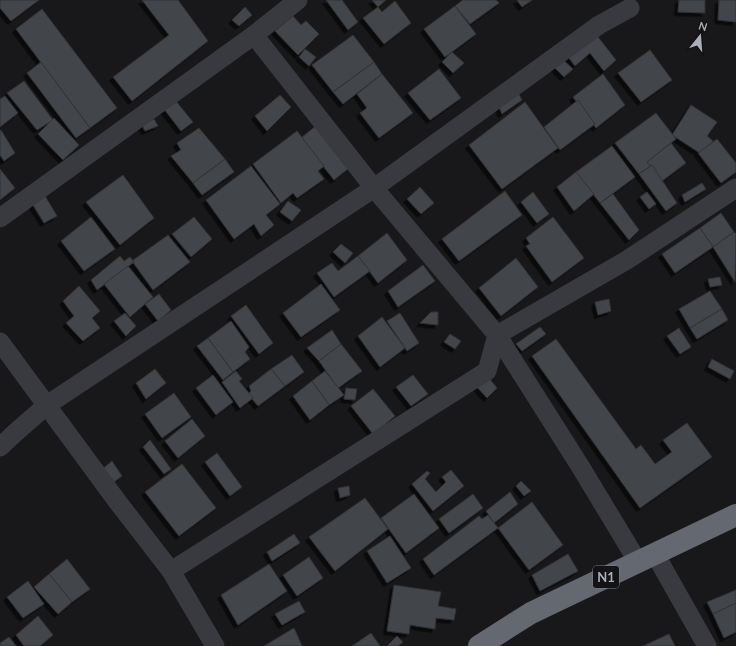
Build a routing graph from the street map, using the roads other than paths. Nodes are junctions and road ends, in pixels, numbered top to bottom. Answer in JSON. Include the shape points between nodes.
{"nodes":[{"id":1,"x":298,"y":0,"type":"edge"},
{"id":2,"x":630,"y":8,"type":"dead end"},
{"id":3,"x":254,"y":35,"type":"junction"},
{"id":4,"x":374,"y":188,"type":"junction"},
{"id":5,"x":736,"y":188,"type":"edge"},
{"id":6,"x":0,"y":218,"type":"edge"},
{"id":7,"x":497,"y":335,"type":"junction"},
{"id":8,"x":0,"y":342,"type":"edge"},
{"id":9,"x":47,"y":405,"type":"junction"},
{"id":10,"x":0,"y":447,"type":"edge"},
{"id":11,"x":736,"y":515,"type":"edge"},
{"id":12,"x":646,"y":558,"type":"junction"},
{"id":13,"x":171,"y":571,"type":"junction"},
{"id":14,"x":215,"y":646,"type":"edge"},
{"id":15,"x":479,"y":646,"type":"edge"},
{"id":16,"x":707,"y":646,"type":"edge"}],
"edges":[{"from":1,"to":3,"type":"street"},
{"from":2,"to":4,"type":"street","via":[[599,24]]},
{"from":3,"to":4,"type":"street"},
{"from":3,"to":6,"type":"street"},
{"from":4,"to":7,"type":"street"},
{"from":4,"to":9,"type":"street"},
{"from":5,"to":7,"type":"street","via":[[628,260]]},
{"from":7,"to":12,"type":"street","via":[[580,466]]},
{"from":7,"to":13,"type":"street","via":[[487,371]]},
{"from":8,"to":9,"type":"street"},
{"from":9,"to":10,"type":"street"},
{"from":9,"to":13,"type":"street"},
{"from":11,"to":12,"type":"highway","number":"N1"},
{"from":12,"to":15,"type":"highway","number":"N1","via":[[531,613]]},
{"from":12,"to":16,"type":"street"},
{"from":13,"to":14,"type":"street"}]}
